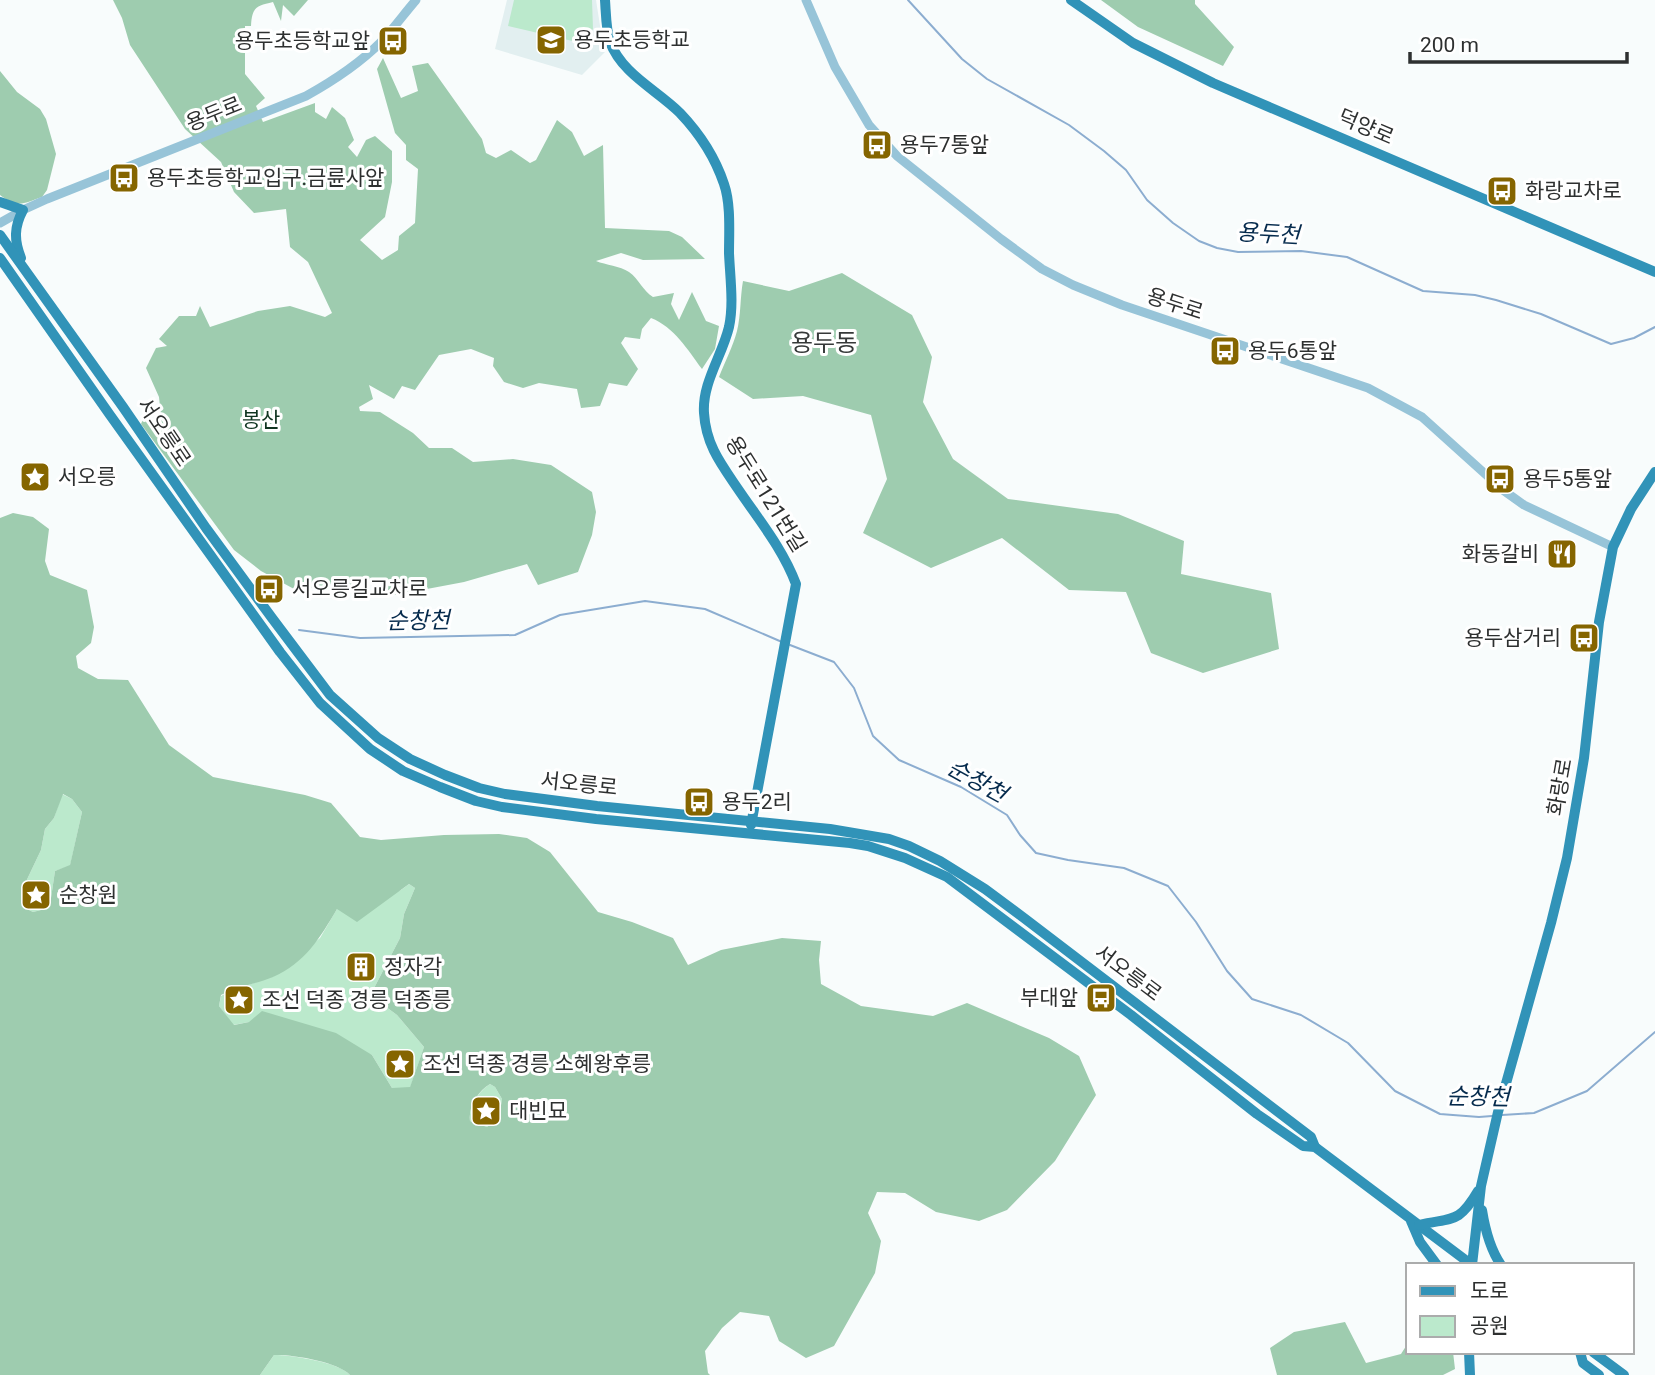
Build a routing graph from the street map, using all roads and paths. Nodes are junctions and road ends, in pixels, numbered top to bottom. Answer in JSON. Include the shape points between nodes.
{"nodes":[{"id":1,"x":416,"y":0,"type":"edge"},
{"id":2,"x":605,"y":0,"type":"edge"},
{"id":3,"x":806,"y":0,"type":"edge"},
{"id":4,"x":1071,"y":0,"type":"edge"},
{"id":5,"x":0,"y":202,"type":"edge"},
{"id":6,"x":23,"y":209,"type":"junction"},
{"id":7,"x":0,"y":223,"type":"edge"},
{"id":8,"x":0,"y":234,"type":"edge"},
{"id":9,"x":0,"y":258,"type":"edge"},
{"id":10,"x":25,"y":269,"type":"junction"},
{"id":11,"x":1655,"y":272,"type":"edge"},
{"id":12,"x":1655,"y":472,"type":"edge"},
{"id":13,"x":1613,"y":547,"type":"junction"},
{"id":14,"x":751,"y":820,"type":"junction"},
{"id":15,"x":750,"y":833,"type":"junction"},
{"id":16,"x":1315,"y":1147,"type":"junction"},
{"id":17,"x":1481,"y":1186,"type":"junction"},
{"id":18,"x":1414,"y":1222,"type":"junction"},
{"id":19,"x":1436,"y":1263,"type":"edge"},
{"id":20,"x":1469,"y":1263,"type":"edge"},
{"id":21,"x":1472,"y":1263,"type":"edge"},
{"id":22,"x":1500,"y":1263,"type":"edge"},
{"id":23,"x":1469,"y":1354,"type":"edge"},
{"id":24,"x":1581,"y":1354,"type":"edge"},
{"id":25,"x":1596,"y":1354,"type":"edge"},
{"id":26,"x":1470,"y":1375,"type":"edge"},
{"id":27,"x":1599,"y":1375,"type":"edge"},
{"id":28,"x":1624,"y":1375,"type":"edge"}],
"edges":[{"from":1,"to":6,"type":"street","name":"용두로","via":[[365,56],[306,96]]},
{"from":2,"to":14,"type":"main road","name":"용두로121번길","via":[[610,41],[622,65],[679,112],[700,136],[726,188],[729,326],[707,387],[706,432],[715,456],[777,546],[796,584]]},
{"from":3,"to":13,"type":"street","name":"용두로","via":[[835,67],[869,125],[897,156],[1042,269],[1122,305],[1368,388],[1422,418],[1524,505]]},
{"from":4,"to":11,"type":"main road","name":"덕양로","via":[[1133,43],[1213,83]]},
{"from":5,"to":6,"type":"main road"},
{"from":6,"to":7,"type":"street","name":"용두로"},
{"from":6,"to":10,"type":"main road","via":[[15,234]]},
{"from":8,"to":10,"type":"main road","name":"서오릉로"},
{"from":9,"to":15,"type":"main road","name":"서오릉로","via":[[280,652],[320,704],[370,749],[440,788],[502,807]]},
{"from":10,"to":14,"type":"main road","name":"서오릉로","via":[[272,618],[330,695],[378,738],[445,775],[505,794]]},
{"from":12,"to":13,"type":"main road","name":"화랑로"},
{"from":13,"to":17,"type":"main road","name":"화랑로","via":[[1567,858]]},
{"from":14,"to":15,"type":"main road"},
{"from":14,"to":16,"type":"main road","name":"서오릉로","via":[[870,835],[928,853],[1018,914],[1311,1137]]},
{"from":15,"to":16,"type":"main road","name":"서오릉로","via":[[869,846],[947,877],[1258,1114],[1303,1146]]},
{"from":16,"to":18,"type":"main road","name":"서오릉로"},
{"from":17,"to":18,"type":"main road","via":[[1460,1215]]},
{"from":17,"to":21,"type":"main road","name":"화랑로"},
{"from":17,"to":22,"type":"main road","via":[[1486,1231]]},
{"from":18,"to":19,"type":"main road","via":[[1420,1241]]},
{"from":18,"to":20,"type":"main road","name":"서오릉로"},
{"from":23,"to":26,"type":"main road"},
{"from":24,"to":27,"type":"main road","via":[[1583,1363]]},
{"from":25,"to":28,"type":"main road"}]}
